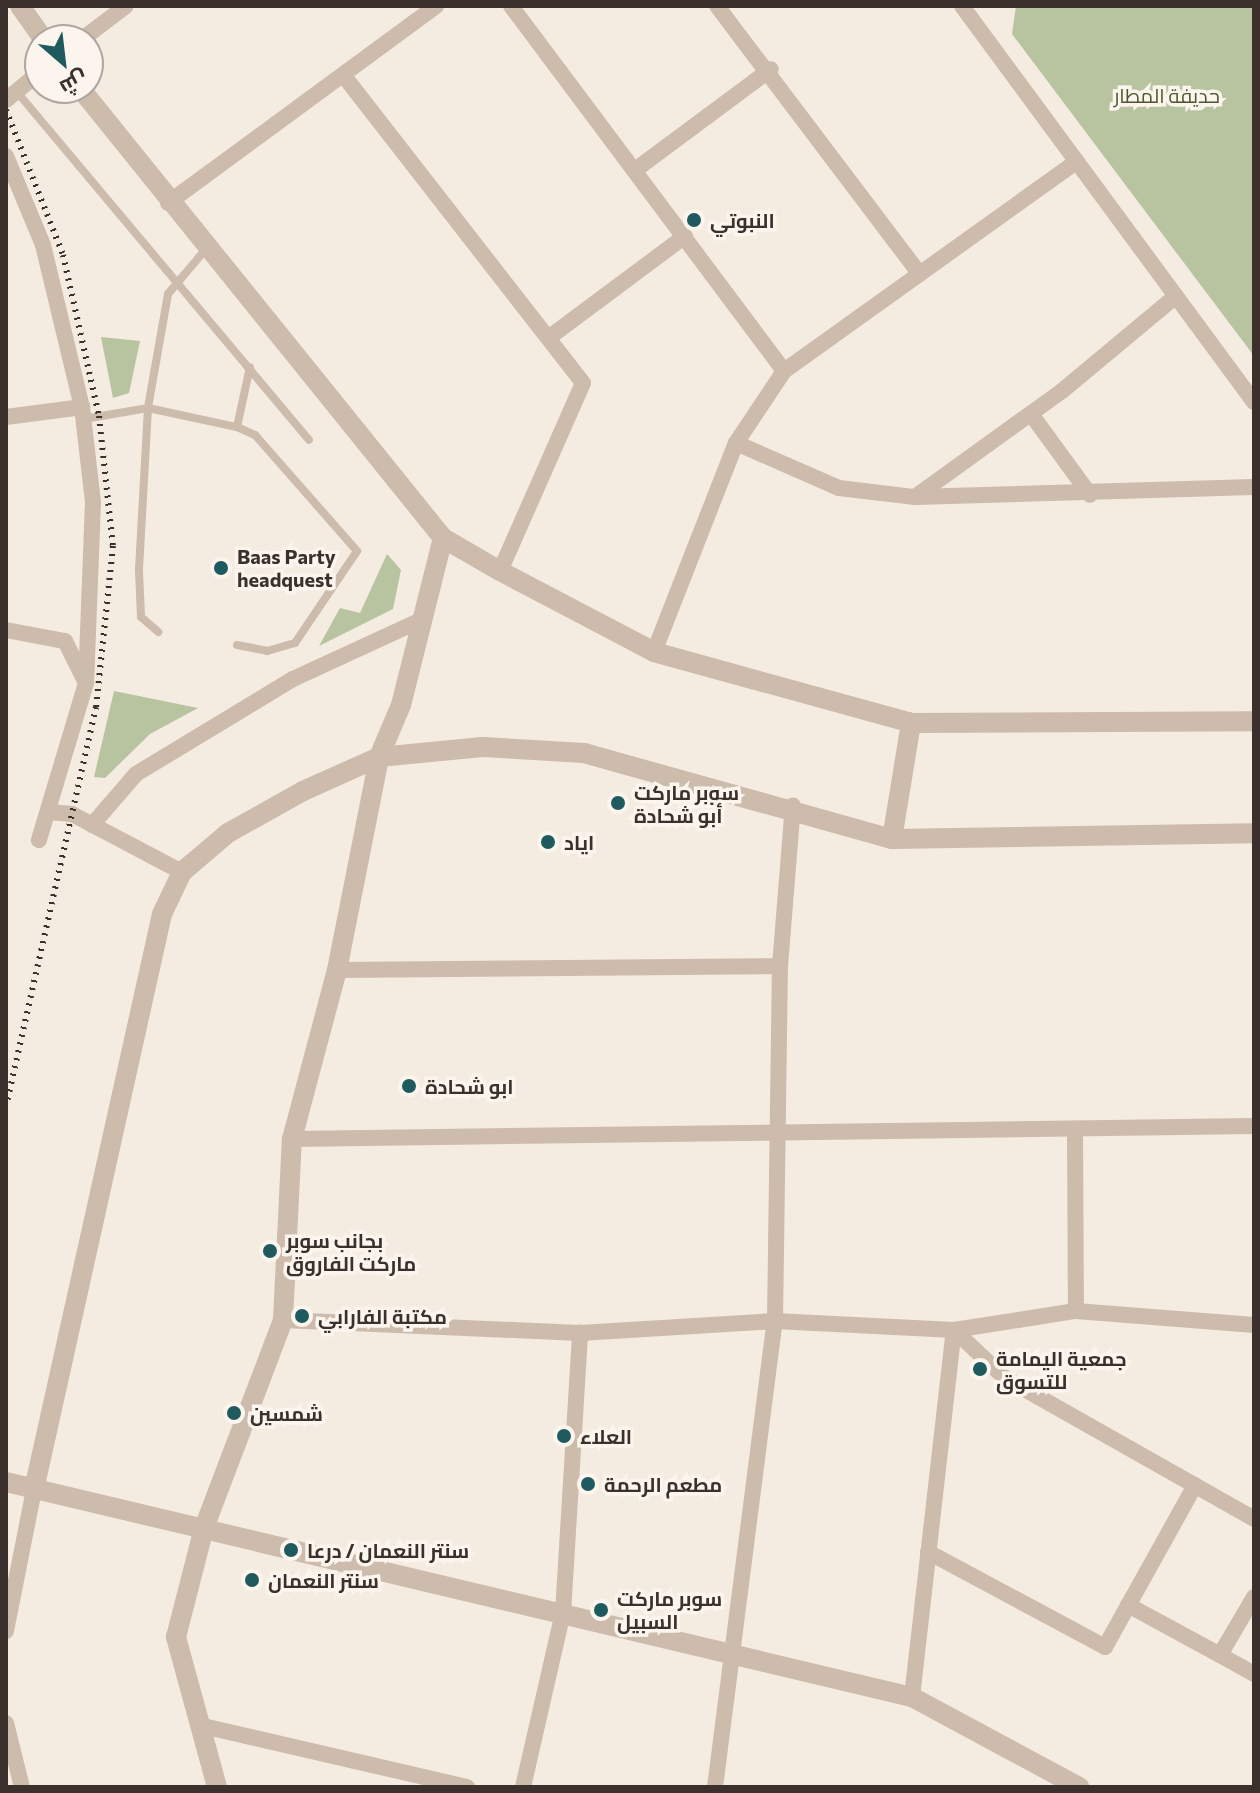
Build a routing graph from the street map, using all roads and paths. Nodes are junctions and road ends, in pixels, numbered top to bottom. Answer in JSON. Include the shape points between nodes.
{"nodes":[{"id":1,"x":20,"y":6,"type":"edge"},
{"id":2,"x":126,"y":6,"type":"edge"},
{"id":3,"x":436,"y":6,"type":"edge"},
{"id":4,"x":511,"y":6,"type":"edge"},
{"id":5,"x":717,"y":6,"type":"edge"},
{"id":6,"x":963,"y":6,"type":"edge"},
{"id":7,"x":33,"y":24,"type":"edge"},
{"id":8,"x":102,"y":24,"type":"edge"},
{"id":9,"x":771,"y":69,"type":"junction"},
{"id":10,"x":344,"y":76,"type":"junction"},
{"id":11,"x":11,"y":96,"type":"edge"},
{"id":12,"x":92,"y":104,"type":"edge"},
{"id":13,"x":6,"y":156,"type":"edge"},
{"id":14,"x":1077,"y":161,"type":"junction"},
{"id":15,"x":635,"y":170,"type":"junction"},
{"id":16,"x":168,"y":203,"type":"junction"},
{"id":17,"x":685,"y":236,"type":"junction"},
{"id":18,"x":205,"y":250,"type":"junction"},
{"id":19,"x":920,"y":274,"type":"junction"},
{"id":20,"x":178,"y":282,"type":"junction"},
{"id":21,"x":1176,"y":296,"type":"junction"},
{"id":22,"x":551,"y":336,"type":"junction"},
{"id":23,"x":250,"y":367,"type":"junction"},
{"id":24,"x":784,"y":371,"type":"junction"},
{"id":25,"x":1254,"y":402,"type":"edge"},
{"id":26,"x":148,"y":408,"type":"junction"},
{"id":27,"x":83,"y":413,"type":"junction"},
{"id":28,"x":1031,"y":414,"type":"junction"},
{"id":29,"x":6,"y":417,"type":"edge"},
{"id":30,"x":237,"y":427,"type":"junction"},
{"id":31,"x":309,"y":440,"type":"dead end"},
{"id":32,"x":736,"y":443,"type":"junction"},
{"id":33,"x":1254,"y":487,"type":"edge"},
{"id":34,"x":1090,"y":495,"type":"junction"},
{"id":35,"x":915,"y":497,"type":"junction"},
{"id":36,"x":443,"y":538,"type":"junction"},
{"id":37,"x":500,"y":571,"type":"junction"},
{"id":38,"x":421,"y":620,"type":"junction"},
{"id":39,"x":6,"y":630,"type":"edge"},
{"id":40,"x":158,"y":632,"type":"dead end"},
{"id":41,"x":237,"y":645,"type":"dead end"},
{"id":42,"x":654,"y":652,"type":"junction"},
{"id":43,"x":86,"y":683,"type":"junction"},
{"id":44,"x":1254,"y":721,"type":"edge"},
{"id":45,"x":911,"y":723,"type":"junction"},
{"id":46,"x":379,"y":757,"type":"junction"},
{"id":47,"x":793,"y":806,"type":"junction"},
{"id":48,"x":48,"y":812,"type":"junction"},
{"id":49,"x":92,"y":825,"type":"junction"},
{"id":50,"x":1254,"y":833,"type":"edge"},
{"id":51,"x":892,"y":839,"type":"junction"},
{"id":52,"x":39,"y":840,"type":"dead end"},
{"id":53,"x":182,"y":872,"type":"junction"},
{"id":54,"x":780,"y":966,"type":"junction"},
{"id":55,"x":337,"y":970,"type":"junction"},
{"id":56,"x":1254,"y":1126,"type":"edge"},
{"id":57,"x":1075,"y":1130,"type":"junction"},
{"id":58,"x":780,"y":1138,"type":"junction"},
{"id":59,"x":292,"y":1139,"type":"junction"},
{"id":60,"x":1076,"y":1311,"type":"junction"},
{"id":61,"x":283,"y":1320,"type":"junction"},
{"id":62,"x":775,"y":1321,"type":"junction"},
{"id":63,"x":1254,"y":1325,"type":"edge"},
{"id":64,"x":954,"y":1330,"type":"junction"},
{"id":65,"x":580,"y":1333,"type":"junction"},
{"id":66,"x":6,"y":1482,"type":"edge"},
{"id":67,"x":35,"y":1485,"type":"junction"},
{"id":68,"x":1195,"y":1485,"type":"junction"},
{"id":69,"x":1254,"y":1519,"type":"edge"},
{"id":70,"x":204,"y":1528,"type":"junction"},
{"id":71,"x":928,"y":1552,"type":"junction"},
{"id":72,"x":1254,"y":1597,"type":"edge"},
{"id":73,"x":1128,"y":1605,"type":"junction"},
{"id":74,"x":563,"y":1613,"type":"junction"},
{"id":75,"x":6,"y":1631,"type":"edge"},
{"id":76,"x":736,"y":1655,"type":"junction"},
{"id":77,"x":1220,"y":1655,"type":"junction"},
{"id":78,"x":1254,"y":1674,"type":"edge"},
{"id":79,"x":912,"y":1697,"type":"junction"},
{"id":80,"x":6,"y":1723,"type":"edge"},
{"id":81,"x":203,"y":1726,"type":"junction"},
{"id":82,"x":22,"y":1787,"type":"edge"},
{"id":83,"x":217,"y":1787,"type":"edge"},
{"id":84,"x":467,"y":1787,"type":"edge"},
{"id":85,"x":523,"y":1787,"type":"edge"},
{"id":86,"x":715,"y":1787,"type":"edge"},
{"id":87,"x":1079,"y":1787,"type":"edge"}],
"edges":[{"from":1,"to":7,"type":"street"},
{"from":2,"to":8,"type":"street"},
{"from":3,"to":10,"type":"street"},
{"from":4,"to":15,"type":"street"},
{"from":5,"to":9,"type":"street"},
{"from":6,"to":14,"type":"street"},
{"from":9,"to":15,"type":"street"},
{"from":9,"to":19,"type":"street"},
{"from":10,"to":16,"type":"street"},
{"from":10,"to":22,"type":"street"},
{"from":11,"to":20,"type":"lane"},
{"from":12,"to":16,"type":"street"},
{"from":13,"to":27,"type":"street","via":[[43,245]]},
{"from":14,"to":19,"type":"street"},
{"from":14,"to":21,"type":"street"},
{"from":15,"to":17,"type":"street"},
{"from":16,"to":18,"type":"street"},
{"from":17,"to":22,"type":"street"},
{"from":17,"to":24,"type":"street"},
{"from":18,"to":20,"type":"lane"},
{"from":18,"to":36,"type":"street"},
{"from":19,"to":24,"type":"street"},
{"from":20,"to":23,"type":"lane"},
{"from":20,"to":26,"type":"lane","via":[[168,294]]},
{"from":21,"to":25,"type":"street"},
{"from":21,"to":28,"type":"street"},
{"from":22,"to":37,"type":"street","via":[[583,383]]},
{"from":23,"to":30,"type":"lane"},
{"from":23,"to":31,"type":"lane"},
{"from":24,"to":32,"type":"street"},
{"from":26,"to":27,"type":"lane"},
{"from":26,"to":30,"type":"lane"},
{"from":26,"to":40,"type":"lane","via":[[141,617]]},
{"from":27,"to":29,"type":"street"},
{"from":27,"to":43,"type":"street","via":[[93,502]]},
{"from":28,"to":34,"type":"street"},
{"from":28,"to":35,"type":"street"},
{"from":30,"to":41,"type":"lane","via":[[255,435],[357,551],[295,643],[267,651]]},
{"from":32,"to":35,"type":"street","via":[[839,488]]},
{"from":32,"to":42,"type":"street"},
{"from":33,"to":34,"type":"street"},
{"from":34,"to":35,"type":"street"},
{"from":36,"to":37,"type":"street"},
{"from":36,"to":38,"type":"street"},
{"from":37,"to":42,"type":"street"},
{"from":38,"to":46,"type":"street","via":[[401,705]]},
{"from":38,"to":49,"type":"street","via":[[293,679],[136,774]]},
{"from":39,"to":43,"type":"street","via":[[65,641]]},
{"from":42,"to":45,"type":"street"},
{"from":43,"to":48,"type":"street"},
{"from":44,"to":45,"type":"street"},
{"from":45,"to":51,"type":"street"},
{"from":46,"to":47,"type":"street","via":[[483,747],[584,753]]},
{"from":46,"to":53,"type":"street","via":[[228,833]]},
{"from":46,"to":55,"type":"street"},
{"from":47,"to":51,"type":"street"},
{"from":47,"to":54,"type":"street"},
{"from":48,"to":49,"type":"street"},
{"from":48,"to":52,"type":"street"},
{"from":49,"to":53,"type":"street"},
{"from":50,"to":51,"type":"street"},
{"from":53,"to":67,"type":"street","via":[[162,914]]},
{"from":54,"to":55,"type":"street"},
{"from":54,"to":58,"type":"street"},
{"from":55,"to":59,"type":"street"},
{"from":56,"to":57,"type":"street"},
{"from":57,"to":58,"type":"street"},
{"from":57,"to":60,"type":"street"},
{"from":58,"to":59,"type":"street"},
{"from":58,"to":62,"type":"street"},
{"from":59,"to":61,"type":"street"},
{"from":60,"to":63,"type":"street"},
{"from":60,"to":64,"type":"street"},
{"from":61,"to":65,"type":"street"},
{"from":61,"to":70,"type":"street"},
{"from":62,"to":64,"type":"street"},
{"from":62,"to":65,"type":"street"},
{"from":62,"to":76,"type":"street"},
{"from":64,"to":68,"type":"street","via":[[1005,1378]]},
{"from":64,"to":71,"type":"street"},
{"from":65,"to":74,"type":"street"},
{"from":66,"to":67,"type":"street"},
{"from":67,"to":70,"type":"street"},
{"from":67,"to":75,"type":"street"},
{"from":68,"to":69,"type":"street"},
{"from":68,"to":73,"type":"street"},
{"from":70,"to":74,"type":"street"},
{"from":70,"to":81,"type":"street","via":[[176,1637]]},
{"from":71,"to":73,"type":"street","via":[[1105,1647]]},
{"from":71,"to":79,"type":"street"},
{"from":72,"to":77,"type":"street"},
{"from":73,"to":77,"type":"street"},
{"from":74,"to":76,"type":"street"},
{"from":74,"to":85,"type":"street"},
{"from":76,"to":79,"type":"street"},
{"from":76,"to":86,"type":"street"},
{"from":77,"to":78,"type":"street"},
{"from":79,"to":87,"type":"street"},
{"from":80,"to":82,"type":"street"},
{"from":81,"to":83,"type":"street"},
{"from":81,"to":84,"type":"street"}]}
